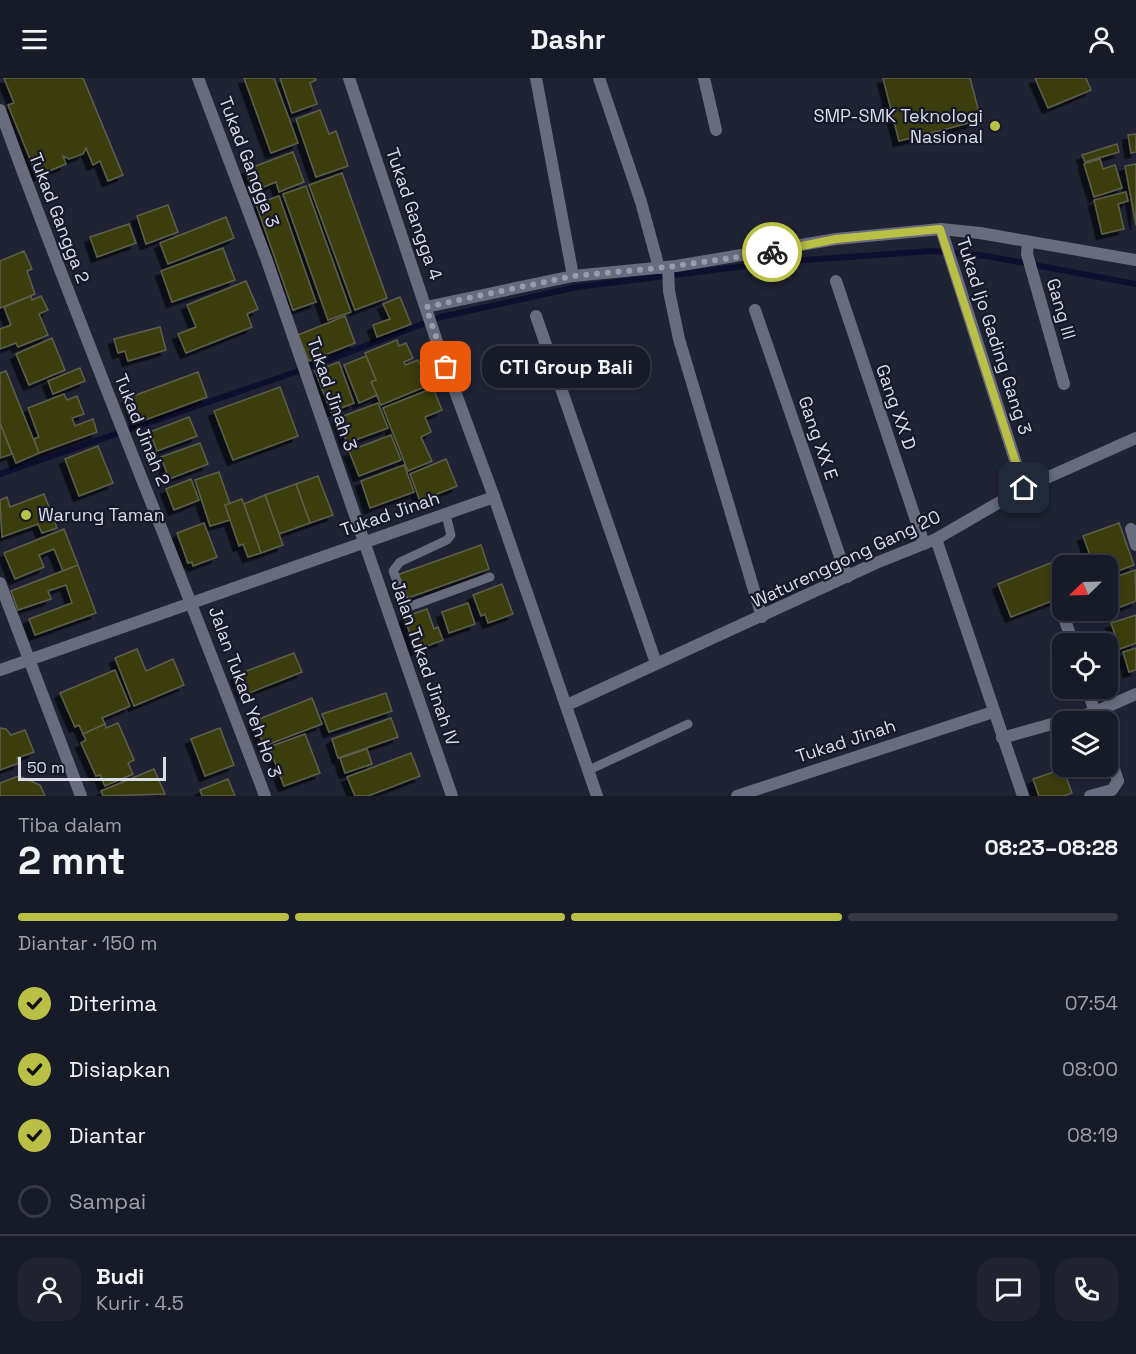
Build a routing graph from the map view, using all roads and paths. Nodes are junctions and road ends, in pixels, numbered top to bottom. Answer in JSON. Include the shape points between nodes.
{"nodes":[{"id":1,"x":198,"y":78,"type":"edge"},
{"id":2,"x":349,"y":78,"type":"edge"},
{"id":3,"x":536,"y":78,"type":"edge"},
{"id":4,"x":599,"y":78,"type":"edge"},
{"id":5,"x":704,"y":78,"type":"edge"},
{"id":6,"x":0,"y":110,"type":"edge"},
{"id":7,"x":716,"y":130,"type":"dead end"},
{"id":8,"x":940,"y":229,"type":"junction"},
{"id":9,"x":1028,"y":249,"type":"junction"},
{"id":10,"x":266,"y":258,"type":"joint"},
{"id":11,"x":1136,"y":260,"type":"edge"},
{"id":12,"x":665,"y":270,"type":"junction"},
{"id":13,"x":573,"y":276,"type":"junction"},
{"id":14,"x":836,"y":281,"type":"dead end"},
{"id":15,"x":427,"y":310,"type":"junction"},
{"id":16,"x":755,"y":310,"type":"dead end"},
{"id":17,"x":536,"y":316,"type":"dead end"},
{"id":18,"x":86,"y":339,"type":"joint"},
{"id":19,"x":1064,"y":384,"type":"dead end"},
{"id":20,"x":1136,"y":438,"type":"edge"},
{"id":21,"x":1024,"y":488,"type":"junction"},
{"id":22,"x":494,"y":497,"type":"junction"},
{"id":23,"x":446,"y":515,"type":"junction"},
{"id":24,"x":1131,"y":529,"type":"dead end"},
{"id":25,"x":364,"y":542,"type":"junction"},
{"id":26,"x":930,"y":542,"type":"junction"},
{"id":27,"x":1136,"y":545,"type":"edge"},
{"id":28,"x":490,"y":577,"type":"dead end"},
{"id":29,"x":847,"y":577,"type":"junction"},
{"id":30,"x":0,"y":583,"type":"edge"},
{"id":31,"x":192,"y":601,"type":"junction"},
{"id":32,"x":762,"y":617,"type":"junction"},
{"id":33,"x":29,"y":659,"type":"junction"},
{"id":34,"x":656,"y":663,"type":"junction"},
{"id":35,"x":0,"y":670,"type":"edge"},
{"id":36,"x":1136,"y":694,"type":"edge"},
{"id":37,"x":567,"y":705,"type":"junction"},
{"id":38,"x":1106,"y":711,"type":"edge"},
{"id":39,"x":993,"y":712,"type":"junction"},
{"id":40,"x":688,"y":724,"type":"dead end"},
{"id":41,"x":1052,"y":727,"type":"edge"},
{"id":42,"x":1002,"y":738,"type":"junction"},
{"id":43,"x":589,"y":770,"type":"junction"},
{"id":44,"x":1117,"y":777,"type":"edge"},
{"id":45,"x":81,"y":796,"type":"edge"},
{"id":46,"x":265,"y":796,"type":"edge"},
{"id":47,"x":452,"y":796,"type":"edge"},
{"id":48,"x":597,"y":796,"type":"edge"},
{"id":49,"x":737,"y":796,"type":"edge"},
{"id":50,"x":1023,"y":796,"type":"edge"},
{"id":51,"x":1090,"y":796,"type":"edge"}],
"edges":[{"from":1,"to":10,"type":"street","name":"Tukad Gangga 3"},
{"from":2,"to":15,"type":"street","name":"Tukad Gangga 4"},
{"from":3,"to":13,"type":"street"},
{"from":4,"to":12,"type":"street"},
{"from":5,"to":7,"type":"street"},
{"from":6,"to":18,"type":"street","name":"Tukad Gangga 2"},
{"from":8,"to":9,"type":"street","via":[[980,233]]},
{"from":8,"to":12,"type":"street","via":[[836,239]]},
{"from":8,"to":21,"type":"street","name":"Tukad Ijo Gading Gang 3"},
{"from":9,"to":11,"type":"street"},
{"from":9,"to":19,"type":"street","name":"Gang III"},
{"from":10,"to":25,"type":"street","name":"Tukad Jinah 3"},
{"from":12,"to":13,"type":"street"},
{"from":12,"to":32,"type":"street","via":[[679,339]]},
{"from":13,"to":15,"type":"street"},
{"from":14,"to":26,"type":"street","name":"Gang XX D"},
{"from":15,"to":22,"type":"street","name":"Tukad Gangga 4"},
{"from":16,"to":29,"type":"street","name":"Gang XX E"},
{"from":17,"to":34,"type":"street"},
{"from":18,"to":31,"type":"street","name":"Tukad Jinah 2"},
{"from":20,"to":21,"type":"street","name":"Waturenggong Gang 20"},
{"from":21,"to":26,"type":"street","name":"Waturenggong Gang 20"},
{"from":22,"to":23,"type":"street","name":"Tukad Jinah"},
{"from":22,"to":37,"type":"street"},
{"from":23,"to":25,"type":"street","name":"Tukad Jinah"},
{"from":23,"to":28,"type":"lane","via":[[451,535],[447,540],[394,567],[406,604],[411,606]]},
{"from":24,"to":27,"type":"street"},
{"from":25,"to":31,"type":"street","name":"Tukad Jinah"},
{"from":25,"to":47,"type":"street","name":"Jalan Tukad Jinah IV"},
{"from":26,"to":29,"type":"street","name":"Waturenggong Gang 20"},
{"from":26,"to":39,"type":"street","name":"Gang XX D"},
{"from":29,"to":32,"type":"street","name":"Waturenggong Gang 20"},
{"from":30,"to":33,"type":"street"},
{"from":31,"to":33,"type":"street","name":"Tukad Jinah"},
{"from":31,"to":46,"type":"street","name":"Jalan Tukad Yeh Ho 3"},
{"from":32,"to":34,"type":"street","name":"Waturenggong Gang 20"},
{"from":33,"to":35,"type":"street","name":"Tukad Jinah"},
{"from":33,"to":45,"type":"street"},
{"from":34,"to":37,"type":"street","name":"Waturenggong Gang 20"},
{"from":36,"to":38,"type":"street"},
{"from":37,"to":43,"type":"street"},
{"from":39,"to":42,"type":"street","name":"Gang XX D"},
{"from":39,"to":49,"type":"street","name":"Tukad Jinah"},
{"from":40,"to":43,"type":"lane"},
{"from":41,"to":42,"type":"street"},
{"from":42,"to":50,"type":"street","name":"Gang XX D"},
{"from":43,"to":48,"type":"street"},
{"from":44,"to":51,"type":"street","via":[[1112,790]]}]}
